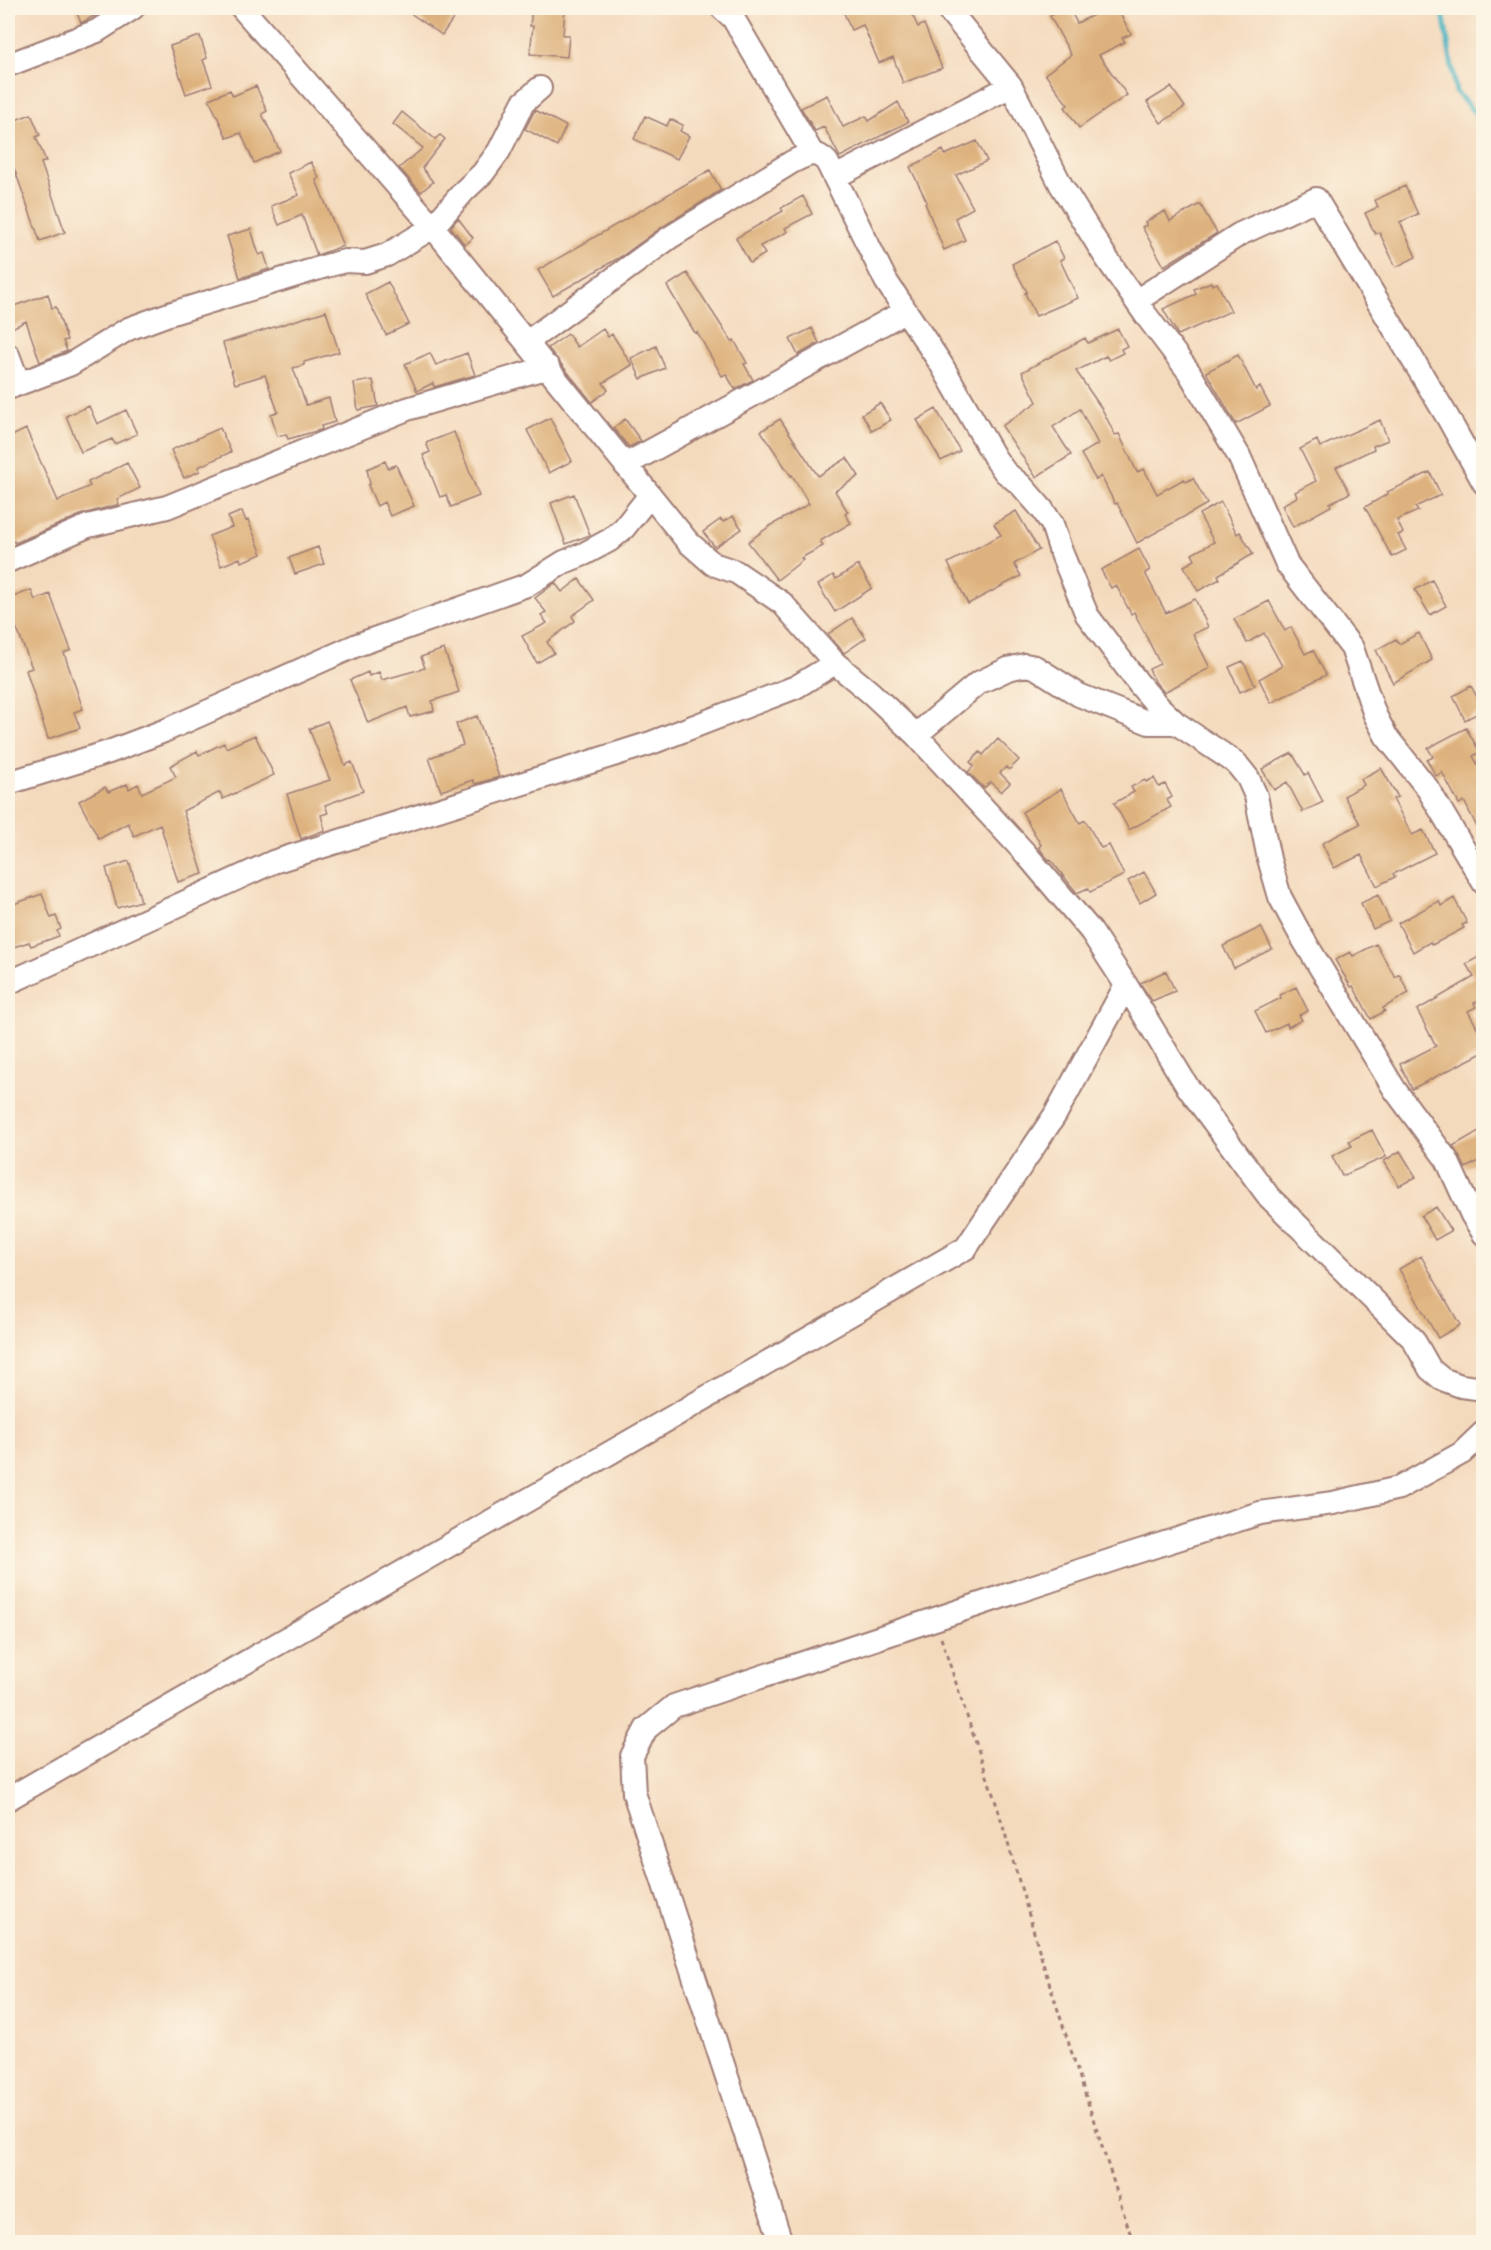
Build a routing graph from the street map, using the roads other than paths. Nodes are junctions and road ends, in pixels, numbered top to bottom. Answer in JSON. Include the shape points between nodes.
{"nodes":[{"id":1,"x":133,"y":8,"type":"edge"},
{"id":2,"x":242,"y":8,"type":"edge"},
{"id":3,"x":722,"y":8,"type":"edge"},
{"id":4,"x":948,"y":8,"type":"edge"},
{"id":5,"x":8,"y":65,"type":"edge"},
{"id":6,"x":1011,"y":86,"type":"junction"},
{"id":7,"x":540,"y":88,"type":"dead end"},
{"id":8,"x":812,"y":153,"type":"junction"},
{"id":9,"x":835,"y":177,"type":"junction"},
{"id":10,"x":433,"y":227,"type":"junction"},
{"id":11,"x":1136,"y":301,"type":"junction"},
{"id":12,"x":906,"y":311,"type":"junction"},
{"id":13,"x":527,"y":342,"type":"junction"},
{"id":14,"x":8,"y":355,"type":"edge"},
{"id":15,"x":548,"y":367,"type":"junction"},
{"id":16,"x":14,"y":386,"type":"edge"},
{"id":17,"x":625,"y":465,"type":"junction"},
{"id":18,"x":1484,"y":483,"type":"edge"},
{"id":19,"x":650,"y":495,"type":"junction"},
{"id":20,"x":8,"y":561,"type":"edge"},
{"id":21,"x":835,"y":663,"type":"junction"},
{"id":22,"x":1176,"y":723,"type":"junction"},
{"id":23,"x":916,"y":735,"type":"junction"},
{"id":24,"x":8,"y":783,"type":"edge"},
{"id":25,"x":1484,"y":883,"type":"edge"},
{"id":26,"x":8,"y":982,"type":"edge"},
{"id":27,"x":1126,"y":985,"type":"junction"},
{"id":28,"x":1484,"y":1234,"type":"edge"},
{"id":29,"x":1484,"y":1389,"type":"edge"},
{"id":30,"x":1484,"y":1432,"type":"edge"},
{"id":31,"x":8,"y":1799,"type":"edge"},
{"id":32,"x":782,"y":2242,"type":"edge"}],
"edges":[{"from":1,"to":5,"type":"street","via":[[97,31]]},
{"from":2,"to":10,"type":"street"},
{"from":3,"to":8,"type":"street","via":[[733,18]]},
{"from":4,"to":6,"type":"street"},
{"from":6,"to":9,"type":"street"},
{"from":6,"to":11,"type":"street","via":[[1061,185]]},
{"from":7,"to":10,"type":"street","via":[[524,102],[483,173]]},
{"from":8,"to":9,"type":"street","via":[[827,162]]},
{"from":8,"to":13,"type":"street","via":[[669,238]]},
{"from":9,"to":12,"type":"street","via":[[886,281]]},
{"from":10,"to":13,"type":"street"},
{"from":10,"to":16,"type":"street","via":[[387,255],[316,269],[129,329],[71,364]]},
{"from":11,"to":18,"type":"street","via":[[1240,234],[1316,199]]},
{"from":11,"to":25,"type":"street","via":[[1189,372],[1239,456],[1287,564],[1352,648],[1375,716],[1386,736],[1428,789]]},
{"from":12,"to":17,"type":"street"},
{"from":12,"to":22,"type":"street","via":[[995,458],[1052,524],[1087,615],[1145,691]]},
{"from":13,"to":15,"type":"street"},
{"from":14,"to":16,"type":"street"},
{"from":15,"to":17,"type":"street"},
{"from":15,"to":20,"type":"street","via":[[408,409],[167,507],[88,526]]},
{"from":17,"to":19,"type":"street"},
{"from":19,"to":21,"type":"street","via":[[688,542],[713,564],[736,572],[782,603]]},
{"from":19,"to":24,"type":"street","via":[[610,540],[527,585],[357,645],[110,752]]},
{"from":21,"to":23,"type":"street"},
{"from":21,"to":26,"type":"street","via":[[796,687],[651,743],[273,862]]},
{"from":22,"to":23,"type":"street","via":[[1149,723],[1079,695],[1035,667],[1025,665],[978,683]]},
{"from":22,"to":28,"type":"street","via":[[1236,763],[1248,778],[1256,796],[1280,897],[1395,1090],[1447,1160]]},
{"from":23,"to":27,"type":"street","via":[[1091,931]]},
{"from":27,"to":29,"type":"street","via":[[1187,1086],[1269,1197],[1413,1339],[1430,1369],[1442,1379]]},
{"from":27,"to":31,"type":"street","via":[[1055,1115],[966,1248]]},
{"from":30,"to":32,"type":"street","via":[[1461,1453],[1399,1488],[1260,1513],[1127,1555],[674,1706],[646,1729],[632,1756],[634,1793]]}]}
